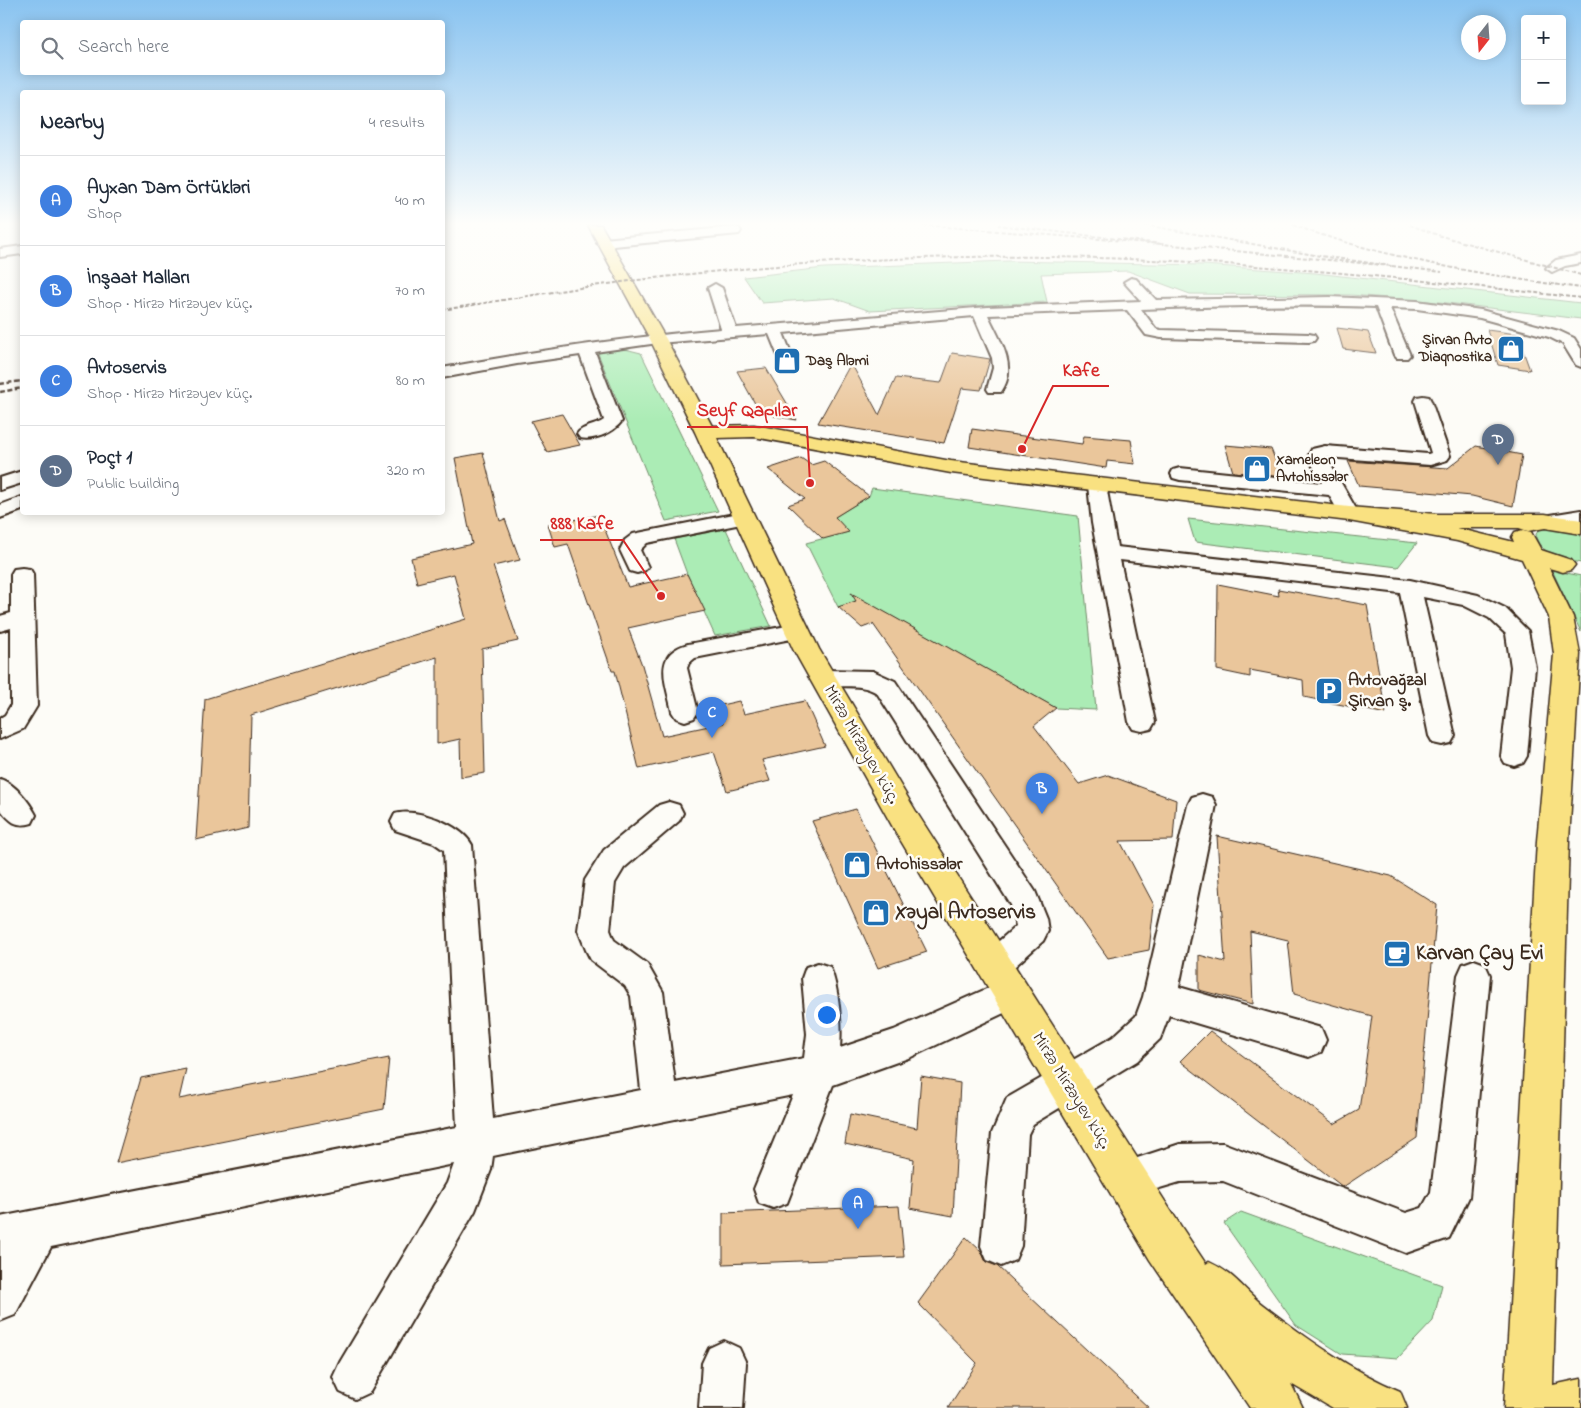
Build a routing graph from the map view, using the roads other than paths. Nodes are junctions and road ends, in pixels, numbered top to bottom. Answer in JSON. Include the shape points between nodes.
{"nodes":[{"id":1,"x":633,"y":291,"type":"edge"},
{"id":2,"x":716,"y":291,"type":"edge"},
{"id":3,"x":1139,"y":291,"type":"edge"},
{"id":4,"x":1380,"y":303,"type":"junction"},
{"id":5,"x":1131,"y":304,"type":"junction"},
{"id":6,"x":1152,"y":304,"type":"junction"},
{"id":7,"x":979,"y":312,"type":"junction"},
{"id":8,"x":774,"y":329,"type":"junction"},
{"id":9,"x":730,"y":333,"type":"junction"},
{"id":10,"x":1309,"y":338,"type":"dead end"},
{"id":11,"x":658,"y":339,"type":"junction"},
{"id":12,"x":1575,"y":342,"type":"edge"},
{"id":13,"x":586,"y":349,"type":"junction"},
{"id":14,"x":783,"y":353,"type":"dead end"},
{"id":15,"x":1402,"y":355,"type":"dead end"},
{"id":16,"x":1581,"y":362,"type":"edge"},
{"id":17,"x":445,"y":372,"type":"edge"},
{"id":18,"x":995,"y":389,"type":"dead end"},
{"id":19,"x":1423,"y":401,"type":"dead end"},
{"id":20,"x":705,"y":432,"type":"junction"},
{"id":21,"x":586,"y":434,"type":"dead end"},
{"id":22,"x":1180,"y":474,"type":"dead end"},
{"id":23,"x":20,"y":478,"type":"edge"},
{"id":24,"x":0,"y":484,"type":"edge"},
{"id":25,"x":1097,"y":485,"type":"junction"},
{"id":26,"x":1336,"y":490,"type":"junction"},
{"id":27,"x":20,"y":504,"type":"edge"},
{"id":28,"x":0,"y":512,"type":"edge"},
{"id":29,"x":1349,"y":514,"type":"junction"},
{"id":30,"x":1581,"y":516,"type":"edge"},
{"id":31,"x":744,"y":518,"type":"junction"},
{"id":32,"x":1581,"y":526,"type":"edge"},
{"id":33,"x":1539,"y":533,"type":"junction"},
{"id":34,"x":1108,"y":552,"type":"junction"},
{"id":35,"x":637,"y":567,"type":"dead end"},
{"id":36,"x":1572,"y":567,"type":"edge"},
{"id":37,"x":22,"y":574,"type":"dead end"},
{"id":38,"x":1410,"y":588,"type":"junction"},
{"id":39,"x":23,"y":617,"type":"junction"},
{"id":40,"x":0,"y":624,"type":"edge"},
{"id":41,"x":798,"y":631,"type":"junction"},
{"id":42,"x":823,"y":678,"type":"junction"},
{"id":43,"x":685,"y":712,"type":"dead end"},
{"id":44,"x":1142,"y":722,"type":"dead end"},
{"id":45,"x":0,"y":730,"type":"edge"},
{"id":46,"x":1442,"y":736,"type":"dead end"},
{"id":47,"x":1514,"y":756,"type":"dead end"},
{"id":48,"x":0,"y":790,"type":"edge"},
{"id":49,"x":1202,"y":805,"type":"dead end"},
{"id":50,"x":669,"y":813,"type":"dead end"},
{"id":51,"x":22,"y":815,"type":"dead end"},
{"id":52,"x":405,"y":822,"type":"dead end"},
{"id":53,"x":1474,"y":975,"type":"dead end"},
{"id":54,"x":818,"y":978,"type":"dead end"},
{"id":55,"x":1002,"y":979,"type":"junction"},
{"id":56,"x":1160,"y":997,"type":"junction"},
{"id":57,"x":1309,"y":1040,"type":"dead end"},
{"id":58,"x":820,"y":1072,"type":"junction"},
{"id":59,"x":1066,"y":1083,"type":"junction"},
{"id":60,"x":660,"y":1104,"type":"junction"},
{"id":61,"x":476,"y":1141,"type":"junction"},
{"id":62,"x":1126,"y":1179,"type":"junction"},
{"id":63,"x":773,"y":1189,"type":"dead end"},
{"id":64,"x":38,"y":1230,"type":"junction"},
{"id":65,"x":0,"y":1238,"type":"edge"},
{"id":66,"x":1166,"y":1244,"type":"junction"},
{"id":67,"x":1001,"y":1246,"type":"dead end"},
{"id":68,"x":0,"y":1300,"type":"edge"},
{"id":69,"x":724,"y":1363,"type":"dead end"},
{"id":70,"x":355,"y":1377,"type":"dead end"},
{"id":71,"x":1581,"y":1403,"type":"edge"},
{"id":72,"x":721,"y":1408,"type":"edge"},
{"id":73,"x":1279,"y":1408,"type":"edge"},
{"id":74,"x":1383,"y":1408,"type":"edge"},
{"id":75,"x":1528,"y":1408,"type":"edge"},
{"id":76,"x":1558,"y":1408,"type":"edge"}],
"edges":[{"from":1,"to":11,"type":"main road","name":"Mirzə Mirzəyev küç."},
{"from":2,"to":9,"type":"street"},
{"from":3,"to":6,"type":"street"},
{"from":4,"to":6,"type":"street"},
{"from":4,"to":12,"type":"street","via":[[1482,314]]},
{"from":4,"to":15,"type":"street"},
{"from":5,"to":6,"type":"street"},
{"from":5,"to":7,"type":"street"},
{"from":5,"to":10,"type":"street","via":[[1151,332],[1161,334]]},
{"from":7,"to":8,"type":"street"},
{"from":7,"to":18,"type":"street","via":[[1000,358],[1001,368]]},
{"from":8,"to":9,"type":"street"},
{"from":8,"to":14,"type":"street"},
{"from":9,"to":11,"type":"street"},
{"from":11,"to":13,"type":"street"},
{"from":11,"to":20,"type":"main road","name":"Mirzə Mirzəyev küç."},
{"from":12,"to":16,"type":"street"},
{"from":13,"to":17,"type":"street"},
{"from":13,"to":21,"type":"street","via":[[613,421],[609,426]]},
{"from":19,"to":26,"type":"street","via":[[1441,456],[1430,460],[1318,453]]},
{"from":20,"to":25,"type":"main road","via":[[754,432],[898,459]]},
{"from":20,"to":31,"type":"main road","name":"Mirzə Mirzəyev küç."},
{"from":22,"to":26,"type":"street"},
{"from":23,"to":24,"type":"street"},
{"from":25,"to":29,"type":"main road"},
{"from":25,"to":34,"type":"street"},
{"from":26,"to":29,"type":"street"},
{"from":27,"to":28,"type":"street"},
{"from":29,"to":33,"type":"main road"},
{"from":29,"to":33,"type":"main road","via":[[1484,540]]},
{"from":30,"to":33,"type":"street"},
{"from":31,"to":35,"type":"street","via":[[640,538],[630,550]]},
{"from":31,"to":41,"type":"main road","name":"Mirzə Mirzəyev küç."},
{"from":32,"to":33,"type":"main road"},
{"from":33,"to":36,"type":"main road","via":[[1536,552]]},
{"from":33,"to":75,"type":"main road","via":[[1562,617],[1567,654],[1553,841]]},
{"from":34,"to":38,"type":"street"},
{"from":34,"to":44,"type":"street"},
{"from":37,"to":39,"type":"street"},
{"from":38,"to":46,"type":"street"},
{"from":38,"to":47,"type":"street","via":[[1470,600],[1497,613],[1517,631],[1522,667]]},
{"from":39,"to":40,"type":"street"},
{"from":39,"to":45,"type":"street","via":[[24,706],[14,722]]},
{"from":41,"to":42,"type":"main road","name":"Mirzə Mirzəyev küç."},
{"from":41,"to":43,"type":"street","via":[[688,652],[678,659],[675,668]]},
{"from":42,"to":55,"type":"main road","name":"Mirzə Mirzəyev küç."},
{"from":42,"to":55,"type":"street","via":[[874,679],[886,687],[1024,900],[1032,931]]},
{"from":48,"to":51,"type":"street"},
{"from":49,"to":56,"type":"street"},
{"from":50,"to":60,"type":"street","via":[[614,858],[600,880],[594,930],[602,950],[636,976],[647,992]]},
{"from":52,"to":61,"type":"street","via":[[444,834],[458,845]]},
{"from":53,"to":62,"type":"street","via":[[1450,1197],[1435,1224],[1406,1233],[1223,1162],[1180,1163]]},
{"from":54,"to":58,"type":"street","via":[[824,1034]]},
{"from":55,"to":58,"type":"street","via":[[899,1045]]},
{"from":55,"to":59,"type":"main road","name":"Mirzə Mirzəyev küç."},
{"from":56,"to":57,"type":"street"},
{"from":56,"to":59,"type":"street","via":[[1148,1027],[1125,1050]]},
{"from":58,"to":60,"type":"street"},
{"from":58,"to":63,"type":"street"},
{"from":59,"to":62,"type":"main road","name":"Mirzə Mirzəyev küç."},
{"from":59,"to":67,"type":"street","via":[[1020,1110],[1010,1133]]},
{"from":60,"to":61,"type":"street"},
{"from":61,"to":64,"type":"street"},
{"from":61,"to":70,"type":"street","via":[[472,1170],[461,1196]]},
{"from":62,"to":66,"type":"main road","name":"Mirzə Mirzəyev küç."},
{"from":64,"to":65,"type":"street"},
{"from":64,"to":68,"type":"street"},
{"from":66,"to":73,"type":"main road"},
{"from":66,"to":74,"type":"main road","via":[[1244,1318],[1298,1361]]},
{"from":69,"to":72,"type":"street"},
{"from":71,"to":76,"type":"main road"}]}
